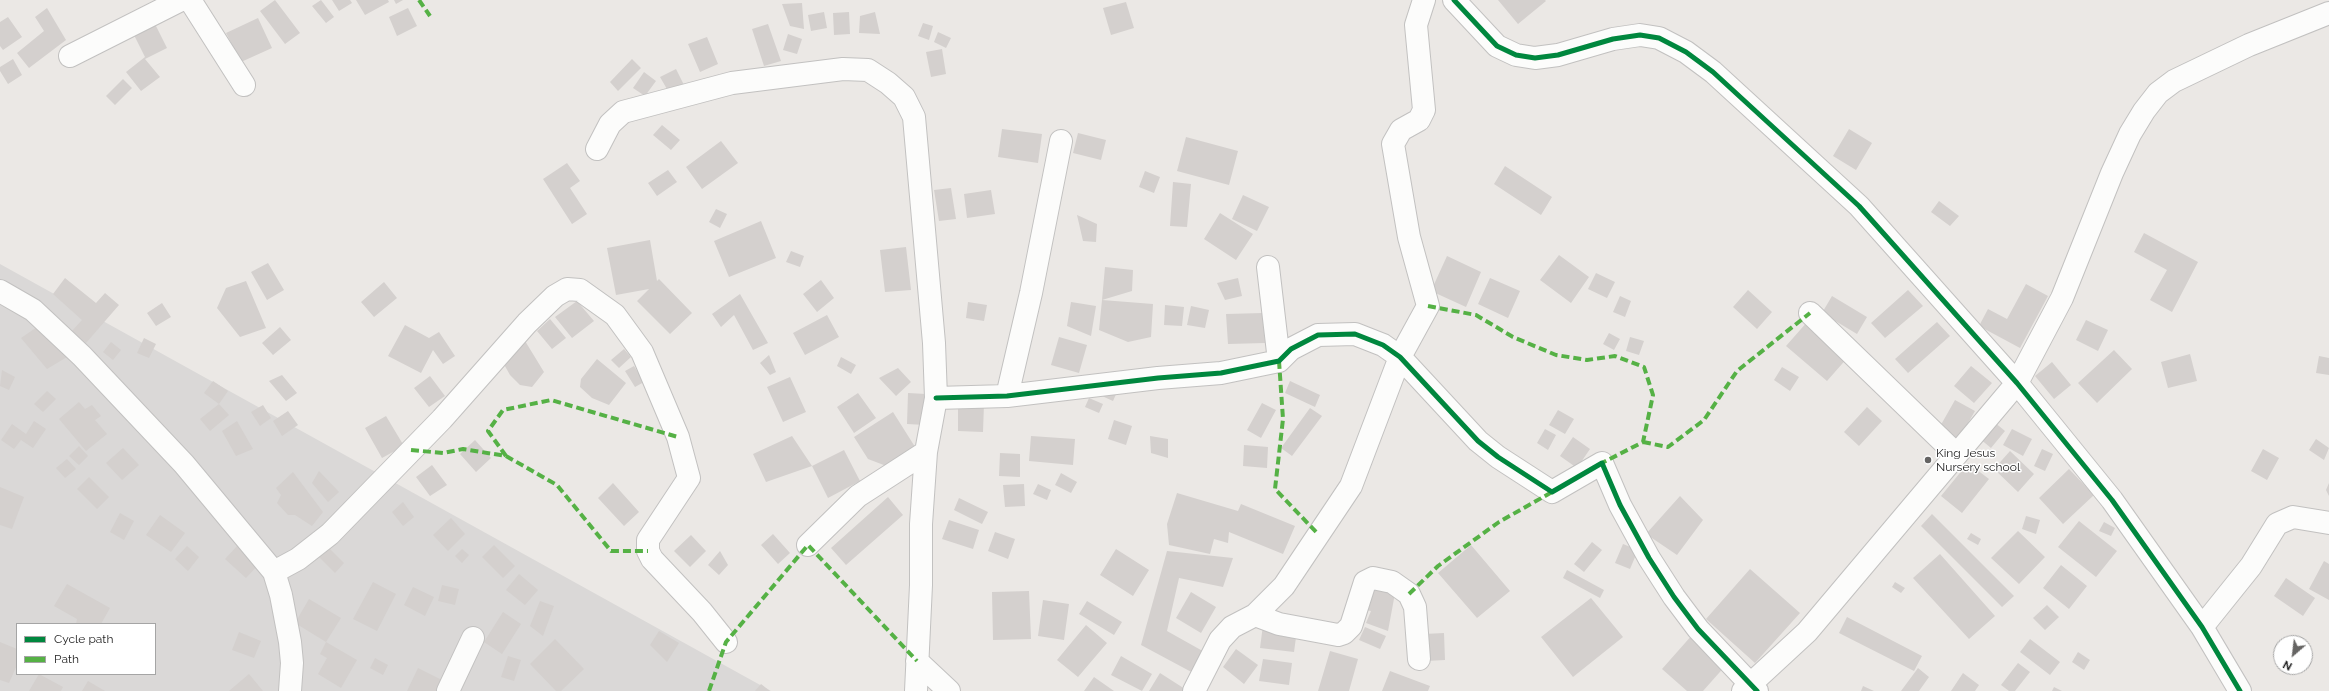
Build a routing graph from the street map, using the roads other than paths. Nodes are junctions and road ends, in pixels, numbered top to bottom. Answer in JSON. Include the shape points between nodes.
{"nodes":[{"id":1,"x":181,"y":0,"type":"edge"},
{"id":2,"x":190,"y":0,"type":"edge"},
{"id":3,"x":1424,"y":0,"type":"edge"},
{"id":4,"x":1454,"y":0,"type":"edge"},
{"id":5,"x":2329,"y":13,"type":"edge"},
{"id":6,"x":70,"y":56,"type":"dead end"},
{"id":7,"x":244,"y":85,"type":"dead end"},
{"id":8,"x":1061,"y":141,"type":"dead end"},
{"id":9,"x":597,"y":149,"type":"dead end"},
{"id":10,"x":1268,"y":267,"type":"dead end"},
{"id":11,"x":0,"y":291,"type":"edge"},
{"id":12,"x":1810,"y":313,"type":"dead end"},
{"id":13,"x":1400,"y":357,"type":"junction"},
{"id":14,"x":1279,"y":361,"type":"junction"},
{"id":15,"x":2017,"y":383,"type":"junction"},
{"id":16,"x":1006,"y":396,"type":"junction"},
{"id":17,"x":936,"y":398,"type":"junction"},
{"id":18,"x":926,"y":452,"type":"junction"},
{"id":19,"x":1956,"y":454,"type":"junction"},
{"id":20,"x":2329,"y":523,"type":"edge"},
{"id":21,"x":808,"y":544,"type":"dead end"},
{"id":22,"x":274,"y":572,"type":"junction"},
{"id":23,"x":1255,"y":615,"type":"junction"},
{"id":24,"x":2202,"y":627,"type":"junction"},
{"id":25,"x":473,"y":638,"type":"dead end"},
{"id":26,"x":726,"y":642,"type":"dead end"},
{"id":27,"x":1419,"y":659,"type":"dead end"},
{"id":28,"x":917,"y":661,"type":"junction"},
{"id":29,"x":1750,"y":689,"type":"edge"},
{"id":30,"x":290,"y":691,"type":"edge"},
{"id":31,"x":448,"y":691,"type":"edge"},
{"id":32,"x":916,"y":691,"type":"edge"},
{"id":33,"x":949,"y":691,"type":"edge"},
{"id":34,"x":1194,"y":691,"type":"edge"},
{"id":35,"x":2240,"y":691,"type":"edge"}],
"edges":[{"from":1,"to":6,"type":"street"},
{"from":2,"to":7,"type":"street"},
{"from":3,"to":13,"type":"street","via":[[1419,11],[1416,32],[1424,110],[1419,120],[1401,130],[1393,144],[1408,237],[1428,306]]},
{"from":4,"to":15,"type":"street","via":[[1497,46],[1516,55],[1535,58],[1558,55],[1614,39],[1640,36],[1659,38],[1686,52],[1729,87],[1859,206]]},
{"from":5,"to":15,"type":"street","via":[[2249,45],[2174,81],[2158,93],[2130,134],[2062,298]]},
{"from":8,"to":16,"type":"street","via":[[1031,293]]},
{"from":9,"to":17,"type":"street","via":[[610,124],[623,112],[732,83],[843,69],[868,70],[888,83],[904,97],[914,117],[934,343]]},
{"from":10,"to":14,"type":"street"},
{"from":11,"to":22,"type":"street","via":[[33,310],[82,356],[184,464]]},
{"from":12,"to":19,"type":"street"},
{"from":13,"to":14,"type":"street","via":[[1383,344],[1355,334],[1318,335],[1291,349]]},
{"from":13,"to":23,"type":"street","via":[[1351,486],[1284,586]]},
{"from":13,"to":29,"type":"street","via":[[1478,441],[1552,492],[1602,463],[1620,505],[1674,597]]},
{"from":14,"to":16,"type":"street","via":[[1221,373]]},
{"from":15,"to":19,"type":"street"},
{"from":15,"to":24,"type":"street","via":[[2112,500]]},
{"from":16,"to":17,"type":"street"},
{"from":17,"to":18,"type":"street"},
{"from":18,"to":21,"type":"street","via":[[858,496]]},
{"from":18,"to":28,"type":"street"},
{"from":19,"to":29,"type":"street","via":[[1807,632]]},
{"from":20,"to":24,"type":"street","via":[[2293,517],[2277,524],[2250,566]]},
{"from":22,"to":26,"type":"street","via":[[298,559],[330,534],[442,419],[527,323],[555,296],[567,289],[580,290],[615,315],[642,352],[678,437],[688,474],[687,481],[648,540],[648,551],[652,559],[702,612]]},
{"from":22,"to":30,"type":"street","via":[[290,642]]},
{"from":23,"to":27,"type":"street","via":[[1279,624],[1338,635],[1351,626],[1365,582],[1373,578],[1392,582],[1409,594],[1415,607]]},
{"from":23,"to":34,"type":"street","via":[[1226,632]]},
{"from":24,"to":35,"type":"street"},
{"from":25,"to":31,"type":"street"},
{"from":28,"to":32,"type":"street"},
{"from":28,"to":33,"type":"street"}]}
